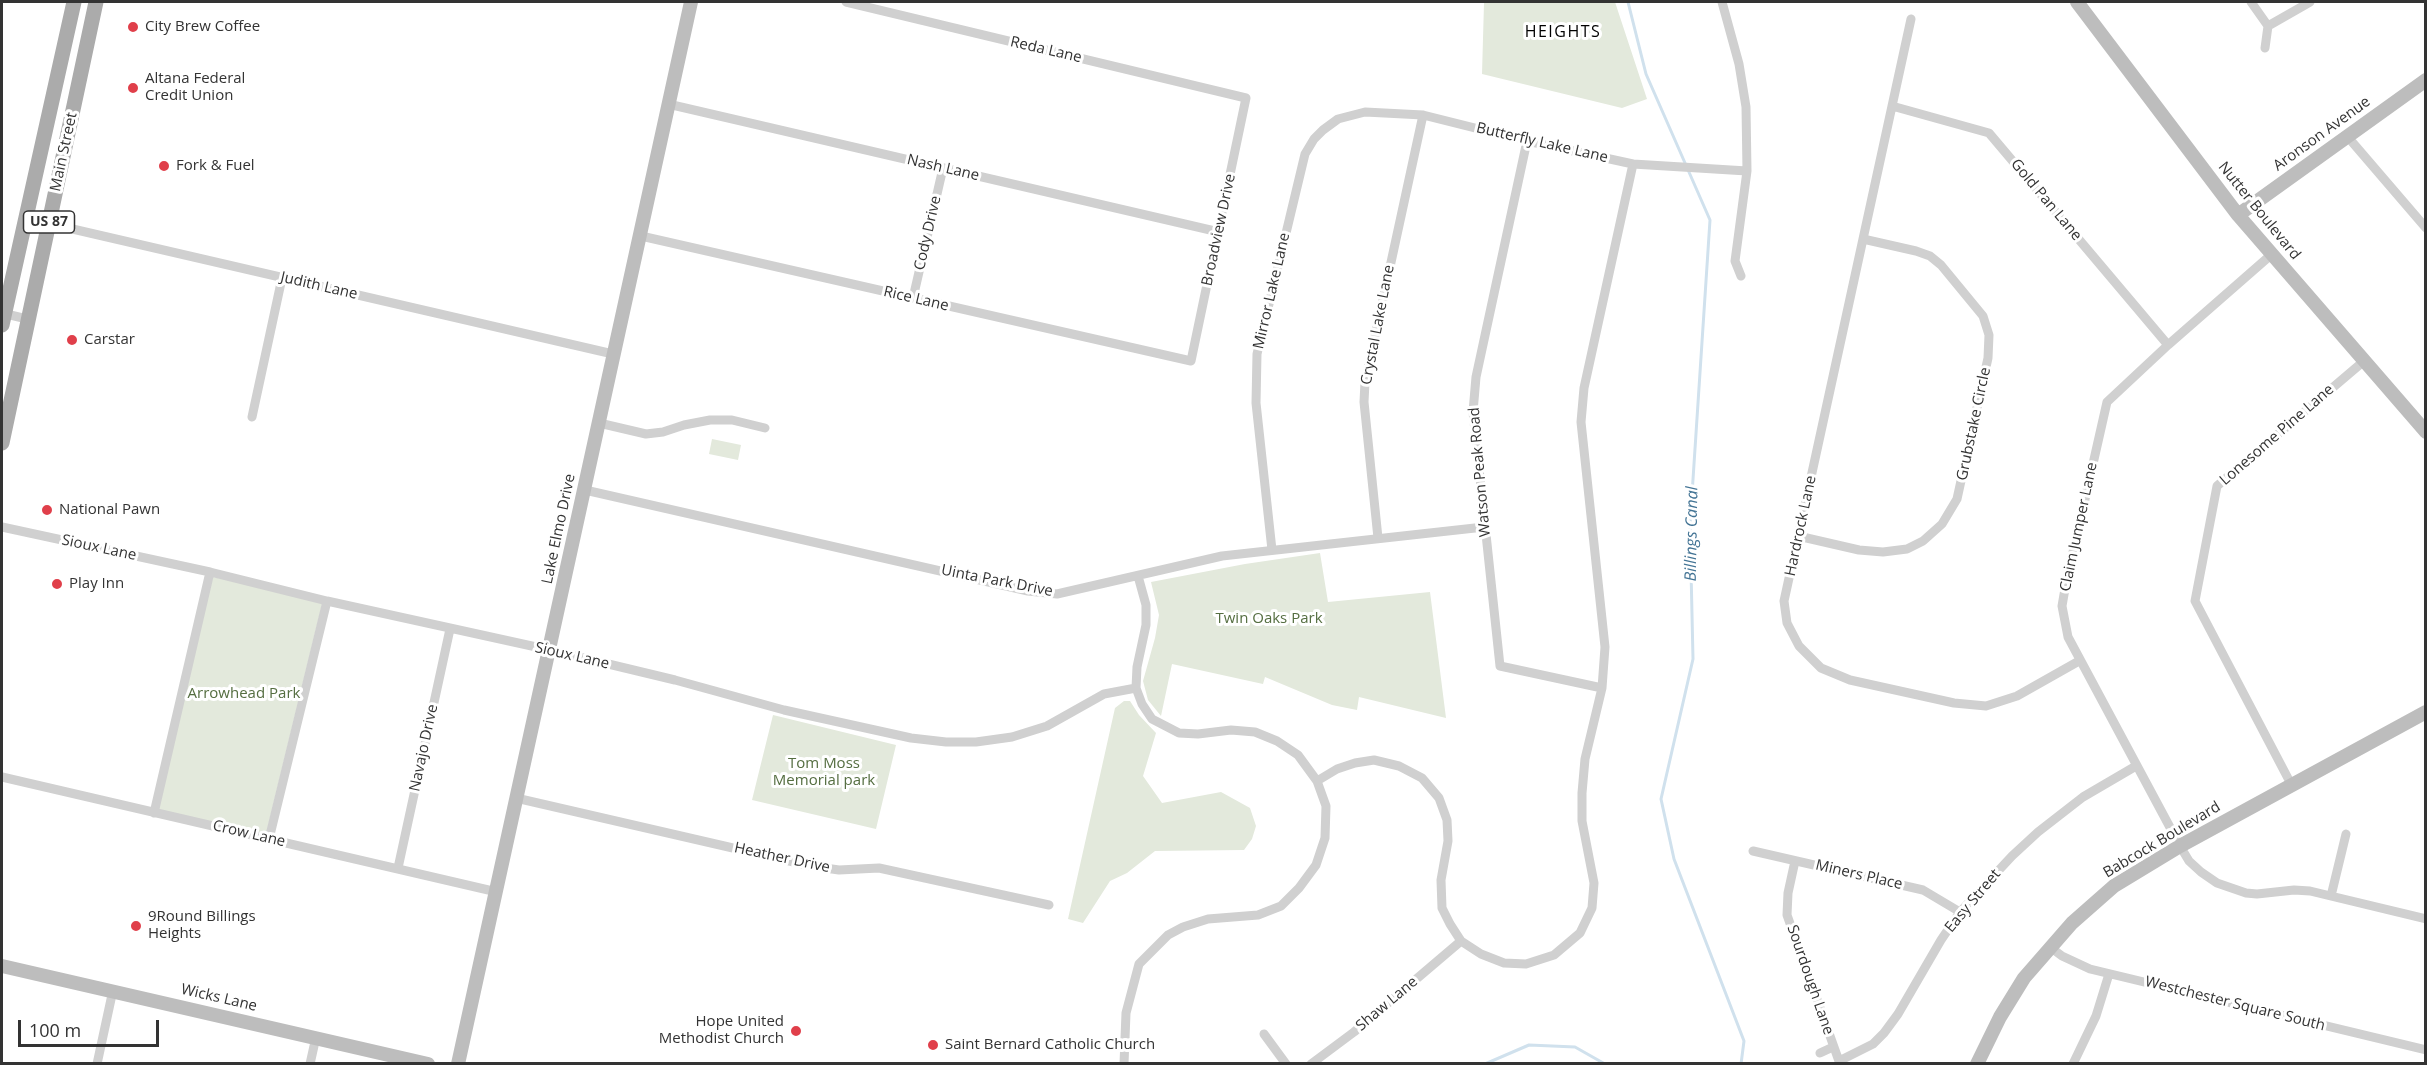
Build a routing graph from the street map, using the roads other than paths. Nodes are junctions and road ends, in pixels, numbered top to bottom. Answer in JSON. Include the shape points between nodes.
{"nodes":[{"id":1,"x":74,"y":2,"type":"edge"},
{"id":2,"x":96,"y":2,"type":"edge"},
{"id":3,"x":691,"y":2,"type":"edge"},
{"id":4,"x":846,"y":2,"type":"edge"},
{"id":5,"x":1722,"y":2,"type":"edge"},
{"id":6,"x":2077,"y":2,"type":"edge"},
{"id":7,"x":2251,"y":2,"type":"edge"},
{"id":8,"x":2310,"y":2,"type":"edge"},
{"id":9,"x":1911,"y":19,"type":"dead end"},
{"id":10,"x":2268,"y":26,"type":"junction"},
{"id":11,"x":2265,"y":48,"type":"dead end"},
{"id":12,"x":2426,"y":80,"type":"edge"},
{"id":13,"x":1246,"y":98,"type":"joint"},
{"id":14,"x":668,"y":104,"type":"junction"},
{"id":15,"x":1892,"y":106,"type":"junction"},
{"id":16,"x":1423,"y":115,"type":"junction"},
{"id":17,"x":1338,"y":119,"type":"joint"},
{"id":18,"x":2346,"y":136,"type":"junction"},
{"id":19,"x":1527,"y":141,"type":"junction"},
{"id":20,"x":1633,"y":164,"type":"junction"},
{"id":21,"x":943,"y":168,"type":"junction"},
{"id":22,"x":1747,"y":171,"type":"junction"},
{"id":23,"x":2238,"y":215,"type":"junction"},
{"id":24,"x":25,"y":218,"type":"junction"},
{"id":25,"x":49,"y":223,"type":"junction"},
{"id":26,"x":2426,"y":228,"type":"edge"},
{"id":27,"x":1219,"y":232,"type":"junction"},
{"id":28,"x":641,"y":236,"type":"junction"},
{"id":29,"x":1863,"y":239,"type":"junction"},
{"id":30,"x":2272,"y":254,"type":"junction"},
{"id":31,"x":1741,"y":276,"type":"dead end"},
{"id":32,"x":282,"y":278,"type":"junction"},
{"id":33,"x":913,"y":298,"type":"junction"},
{"id":34,"x":2,"y":317,"type":"edge"},
{"id":35,"x":27,"y":319,"type":"junction"},
{"id":36,"x":2168,"y":345,"type":"junction"},
{"id":37,"x":613,"y":354,"type":"junction"},
{"id":38,"x":1191,"y":361,"type":"joint"},
{"id":39,"x":2364,"y":361,"type":"junction"},
{"id":40,"x":252,"y":417,"type":"dead end"},
{"id":41,"x":599,"y":423,"type":"junction"},
{"id":42,"x":765,"y":428,"type":"dead end"},
{"id":43,"x":2426,"y":432,"type":"edge"},
{"id":44,"x":2,"y":443,"type":"edge"},
{"id":45,"x":585,"y":490,"type":"junction"},
{"id":46,"x":2,"y":527,"type":"edge"},
{"id":47,"x":1484,"y":527,"type":"junction"},
{"id":48,"x":1798,"y":536,"type":"junction"},
{"id":49,"x":1378,"y":538,"type":"junction"},
{"id":50,"x":1272,"y":550,"type":"junction"},
{"id":51,"x":210,"y":572,"type":"junction"},
{"id":52,"x":1138,"y":576,"type":"junction"},
{"id":53,"x":327,"y":601,"type":"junction"},
{"id":54,"x":450,"y":629,"type":"junction"},
{"id":55,"x":550,"y":650,"type":"junction"},
{"id":56,"x":2079,"y":661,"type":"junction"},
{"id":57,"x":1136,"y":688,"type":"junction"},
{"id":58,"x":1602,"y":688,"type":"junction"},
{"id":59,"x":2426,"y":712,"type":"edge"},
{"id":60,"x":2136,"y":766,"type":"junction"},
{"id":61,"x":2,"y":777,"type":"edge"},
{"id":62,"x":1317,"y":781,"type":"junction"},
{"id":63,"x":2291,"y":784,"type":"junction"},
{"id":64,"x":516,"y":798,"type":"junction"},
{"id":65,"x":154,"y":813,"type":"junction"},
{"id":66,"x":2346,"y":834,"type":"dead end"},
{"id":67,"x":269,"y":839,"type":"junction"},
{"id":68,"x":2180,"y":846,"type":"junction"},
{"id":69,"x":1753,"y":851,"type":"dead end"},
{"id":70,"x":1795,"y":861,"type":"junction"},
{"id":71,"x":398,"y":868,"type":"junction"},
{"id":72,"x":497,"y":892,"type":"junction"},
{"id":73,"x":2331,"y":896,"type":"junction"},
{"id":74,"x":1049,"y":905,"type":"dead end"},
{"id":75,"x":1960,"y":912,"type":"junction"},
{"id":76,"x":2426,"y":919,"type":"edge"},
{"id":77,"x":1461,"y":941,"type":"junction"},
{"id":78,"x":2050,"y":946,"type":"junction"},
{"id":79,"x":2,"y":966,"type":"edge"},
{"id":80,"x":2109,"y":974,"type":"junction"},
{"id":81,"x":113,"y":990,"type":"junction"},
{"id":82,"x":1264,"y":1034,"type":"dead end"},
{"id":83,"x":316,"y":1037,"type":"junction"},
{"id":84,"x":1833,"y":1047,"type":"junction"},
{"id":85,"x":2426,"y":1050,"type":"edge"},
{"id":86,"x":1820,"y":1053,"type":"dead end"},
{"id":87,"x":1839,"y":1062,"type":"edge"},
{"id":88,"x":97,"y":1064,"type":"edge"},
{"id":89,"x":310,"y":1064,"type":"edge"},
{"id":90,"x":428,"y":1064,"type":"edge"},
{"id":91,"x":458,"y":1064,"type":"edge"},
{"id":92,"x":1124,"y":1064,"type":"edge"},
{"id":93,"x":1286,"y":1064,"type":"edge"},
{"id":94,"x":1311,"y":1064,"type":"edge"},
{"id":95,"x":1977,"y":1064,"type":"edge"},
{"id":96,"x":2073,"y":1064,"type":"edge"}],
"edges":[{"from":1,"to":24,"type":"main road","name":"Main Street","number":"US 87"},
{"from":2,"to":25,"type":"main road","name":"Main Street","number":"US 87"},
{"from":3,"to":14,"type":"main road","name":"Lake Elmo Drive"},
{"from":4,"to":13,"type":"street","name":"Reda Lane"},
{"from":5,"to":22,"type":"street","via":[[1740,64],[1746,107]]},
{"from":6,"to":23,"type":"main road","name":"Nutter Boulevard"},
{"from":7,"to":10,"type":"street"},
{"from":8,"to":10,"type":"street"},
{"from":9,"to":15,"type":"street","name":"Hardrock Lane"},
{"from":10,"to":11,"type":"street"},
{"from":12,"to":18,"type":"main road","name":"Aronson Avenue"},
{"from":13,"to":27,"type":"street","name":"Broadview Drive"},
{"from":14,"to":21,"type":"street","name":"Nash Lane"},
{"from":14,"to":28,"type":"main road","name":"Lake Elmo Drive"},
{"from":15,"to":29,"type":"street","name":"Hardrock Lane"},
{"from":15,"to":36,"type":"street","name":"Gold Pan Lane","via":[[1989,133]]},
{"from":16,"to":17,"type":"street","name":"Butterfly Lake Lane","via":[[1365,112]]},
{"from":16,"to":19,"type":"street","name":"Butterfly Lake Lane"},
{"from":16,"to":49,"type":"street","name":"Crystal Lake Lane","via":[[1365,382]]},
{"from":17,"to":50,"type":"street","name":"Mirror Lake Lane","via":[[1314,139],[1305,154],[1257,354],[1256,403]]},
{"from":18,"to":23,"type":"main road","name":"Aronson Avenue"},
{"from":18,"to":26,"type":"street"},
{"from":19,"to":20,"type":"street","name":"Butterfly Lake Lane"},
{"from":19,"to":47,"type":"street","name":"Watson Peak Road","via":[[1476,377],[1473,412]]},
{"from":20,"to":22,"type":"street","name":"Butterfly Lake Lane"},
{"from":20,"to":58,"type":"street","via":[[1584,388],[1581,422],[1605,647]]},
{"from":21,"to":27,"type":"street","name":"Nash Lane"},
{"from":21,"to":33,"type":"street","name":"Cody Drive"},
{"from":22,"to":31,"type":"street","via":[[1735,261]]},
{"from":23,"to":30,"type":"main road","name":"Nutter Boulevard"},
{"from":24,"to":25,"type":"street","name":"Judith Lane"},
{"from":24,"to":34,"type":"main road","name":"Main Street","number":"US 87"},
{"from":25,"to":32,"type":"street","name":"Judith Lane"},
{"from":25,"to":35,"type":"main road","name":"Main Street","number":"US 87"},
{"from":27,"to":38,"type":"street","name":"Broadview Drive"},
{"from":28,"to":33,"type":"street","name":"Rice Lane"},
{"from":28,"to":37,"type":"main road","name":"Lake Elmo Drive"},
{"from":29,"to":48,"type":"street","name":"Hardrock Lane"},
{"from":29,"to":48,"type":"street","name":"Grubstake Circle","via":[[1930,256],[1941,265],[1983,316],[1989,334],[1988,358],[1957,499],[1926,546],[1883,552]]},
{"from":30,"to":36,"type":"street","name":"Claim Jumper Lane"},
{"from":30,"to":39,"type":"main road","name":"Nutter Boulevard"},
{"from":32,"to":37,"type":"street","name":"Judith Lane"},
{"from":32,"to":40,"type":"street"},
{"from":33,"to":38,"type":"street","name":"Rice Lane"},
{"from":34,"to":35,"type":"street"},
{"from":35,"to":44,"type":"main road","name":"Main Street","number":"US 87"},
{"from":36,"to":56,"type":"street","name":"Claim Jumper Lane","via":[[2107,402],[2062,606],[2068,637]]},
{"from":37,"to":41,"type":"main road","name":"Lake Elmo Drive"},
{"from":39,"to":43,"type":"main road","name":"Nutter Boulevard"},
{"from":39,"to":63,"type":"street","name":"Lonesome Pine Lane","via":[[2217,486],[2195,601]]},
{"from":41,"to":42,"type":"street","via":[[646,434],[710,420],[732,420]]},
{"from":41,"to":45,"type":"main road","name":"Lake Elmo Drive"},
{"from":45,"to":52,"type":"street","name":"Uinta Park Drive","via":[[1028,591],[1057,594]]},
{"from":45,"to":55,"type":"main road","name":"Lake Elmo Drive"},
{"from":46,"to":51,"type":"street","name":"Sioux Lane"},
{"from":47,"to":49,"type":"street","name":"Uinta Park Drive"},
{"from":47,"to":58,"type":"street","name":"Watson Peak Road","via":[[1500,666]]},
{"from":48,"to":56,"type":"street","name":"Hardrock Lane","via":[[1784,602],[1787,622],[1799,646],[1821,668],[1850,680],[1954,703],[1986,706],[2017,696]]},
{"from":49,"to":50,"type":"street","name":"Uinta Park Drive"},
{"from":50,"to":52,"type":"street","name":"Uinta Park Drive","via":[[1222,556]]},
{"from":51,"to":53,"type":"street","name":"Sioux Lane"},
{"from":51,"to":65,"type":"street"},
{"from":52,"to":57,"type":"street","via":[[1146,606],[1146,625]]},
{"from":53,"to":54,"type":"street","name":"Sioux Lane"},
{"from":53,"to":67,"type":"street"},
{"from":54,"to":55,"type":"street","name":"Sioux Lane"},
{"from":54,"to":71,"type":"street","name":"Navajo Drive"},
{"from":55,"to":57,"type":"street","name":"Sioux Lane","via":[[784,710],[910,738],[946,742],[1012,737],[1047,726],[1104,694]]},
{"from":55,"to":64,"type":"main road","name":"Lake Elmo Drive"},
{"from":56,"to":60,"type":"street","name":"Claim Jumper Lane"},
{"from":57,"to":62,"type":"street","via":[[1152,719],[1166,728],[1198,734],[1254,732],[1298,755]]},
{"from":58,"to":77,"type":"street","via":[[1585,759],[1582,821],[1594,883],[1592,908],[1580,933],[1554,955],[1526,964],[1504,963]]},
{"from":59,"to":63,"type":"main road","name":"Babcock Boulevard"},
{"from":60,"to":68,"type":"street","name":"Claim Jumper Lane"},
{"from":60,"to":75,"type":"street","name":"Easy Street","via":[[2084,797],[2038,832]]},
{"from":61,"to":65,"type":"street","name":"Crow Lane"},
{"from":62,"to":77,"type":"street","via":[[1337,769],[1374,760],[1400,766],[1422,778],[1439,798],[1447,820],[1442,908]]},
{"from":62,"to":92,"type":"street","via":[[1326,806],[1325,838],[1316,866],[1281,906],[1258,915],[1208,918],[1168,935],[1153,949],[1139,964],[1132,986],[1126,1013]]},
{"from":63,"to":68,"type":"main road","name":"Babcock Boulevard"},
{"from":64,"to":72,"type":"main road","name":"Lake Elmo Drive"},
{"from":64,"to":74,"type":"street","name":"Heather Drive","via":[[811,866],[838,870],[879,868]]},
{"from":65,"to":67,"type":"street","name":"Crow Lane"},
{"from":66,"to":73,"type":"street"},
{"from":67,"to":71,"type":"street","name":"Crow Lane"},
{"from":68,"to":73,"type":"street","name":"Claim Jumper Lane","via":[[2201,872],[2235,891],[2257,894],[2294,890]]},
{"from":68,"to":78,"type":"main road","name":"Babcock Boulevard","via":[[2114,886]]},
{"from":69,"to":70,"type":"street","name":"Miners Place"},
{"from":70,"to":75,"type":"street","name":"Miners Place","via":[[1923,890]]},
{"from":70,"to":84,"type":"street","name":"Sourdough Lane","via":[[1787,915]]},
{"from":71,"to":72,"type":"street","name":"Crow Lane"},
{"from":72,"to":91,"type":"main road","name":"Lake Elmo Drive"},
{"from":73,"to":76,"type":"street","name":"Claim Jumper Lane"},
{"from":75,"to":87,"type":"street","name":"Easy Street","via":[[1884,1033],[1873,1044]]},
{"from":77,"to":94,"type":"street","name":"Shaw Lane"},
{"from":78,"to":80,"type":"street","name":"Westchester Square South","via":[[2075,963]]},
{"from":78,"to":95,"type":"main road","name":"Babcock Boulevard","via":[[2024,978]]},
{"from":79,"to":81,"type":"main road","name":"Wicks Lane"},
{"from":80,"to":85,"type":"street","name":"Westchester Square South"},
{"from":80,"to":96,"type":"street","via":[[2096,1016]]},
{"from":81,"to":83,"type":"main road","name":"Wicks Lane"},
{"from":81,"to":88,"type":"street"},
{"from":82,"to":93,"type":"street"},
{"from":83,"to":89,"type":"street"},
{"from":83,"to":90,"type":"main road","name":"Wicks Lane"},
{"from":84,"to":86,"type":"street"},
{"from":84,"to":87,"type":"street","name":"Sourdough Lane"}]}
